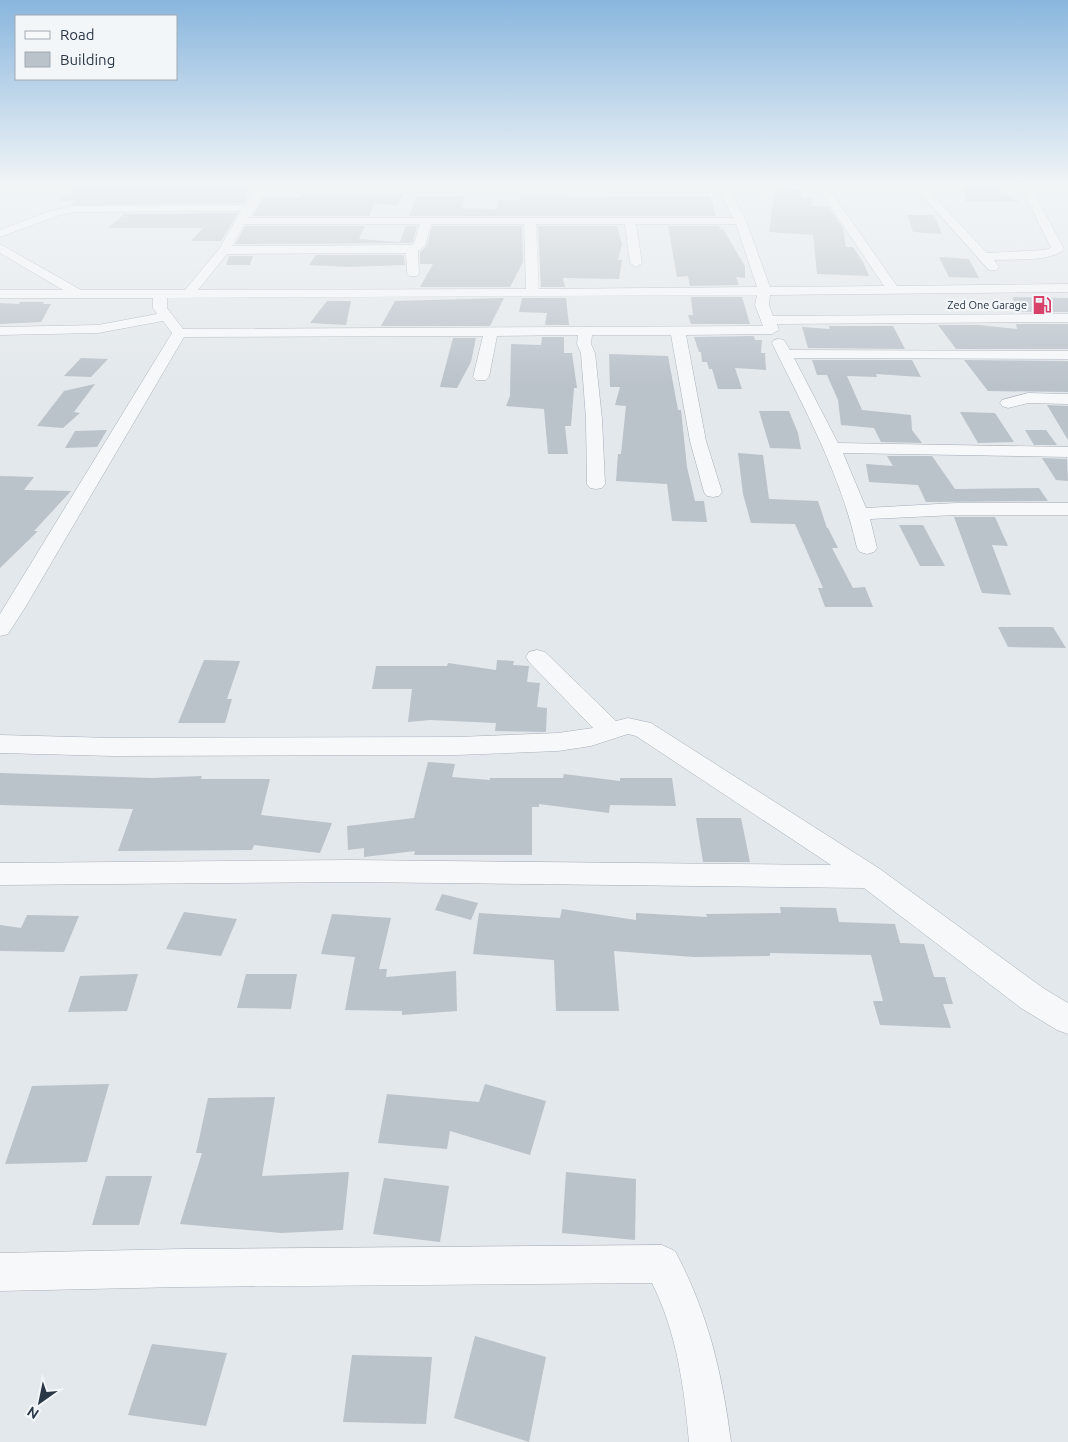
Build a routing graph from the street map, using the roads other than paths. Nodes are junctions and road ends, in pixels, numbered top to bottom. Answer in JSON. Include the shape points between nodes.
{"nodes":[{"id":1,"x":7,"y":252,"type":"edge"},
{"id":2,"x":222,"y":252,"type":"edge"},
{"id":3,"x":412,"y":252,"type":"edge"},
{"id":4,"x":531,"y":252,"type":"edge"},
{"id":5,"x":634,"y":252,"type":"edge"},
{"id":6,"x":751,"y":252,"type":"edge"},
{"id":7,"x":867,"y":252,"type":"edge"},
{"id":8,"x":980,"y":252,"type":"edge"},
{"id":9,"x":1052,"y":252,"type":"edge"},
{"id":10,"x":984,"y":257,"type":"junction"},
{"id":11,"x":636,"y":263,"type":"dead end"},
{"id":12,"x":413,"y":273,"type":"dead end"},
{"id":13,"x":1068,"y":288,"type":"edge"},
{"id":14,"x":1020,"y":289,"type":"junction"},
{"id":15,"x":764,"y":290,"type":"junction"},
{"id":16,"x":893,"y":290,"type":"junction"},
{"id":17,"x":533,"y":293,"type":"junction"},
{"id":18,"x":0,"y":294,"type":"edge"},
{"id":19,"x":80,"y":294,"type":"junction"},
{"id":20,"x":160,"y":294,"type":"junction"},
{"id":21,"x":190,"y":294,"type":"junction"},
{"id":22,"x":166,"y":316,"type":"junction"},
{"id":23,"x":1068,"y":318,"type":"edge"},
{"id":24,"x":770,"y":325,"type":"junction"},
{"id":25,"x":0,"y":330,"type":"edge"},
{"id":26,"x":586,"y":331,"type":"junction"},
{"id":27,"x":491,"y":332,"type":"junction"},
{"id":28,"x":678,"y":332,"type":"junction"},
{"id":29,"x":179,"y":333,"type":"junction"},
{"id":30,"x":786,"y":354,"type":"junction"},
{"id":31,"x":1068,"y":355,"type":"edge"},
{"id":32,"x":481,"y":377,"type":"dead end"},
{"id":33,"x":1068,"y":399,"type":"edge"},
{"id":34,"x":1008,"y":403,"type":"dead end"},
{"id":35,"x":832,"y":448,"type":"junction"},
{"id":36,"x":1068,"y":452,"type":"edge"},
{"id":37,"x":596,"y":484,"type":"dead end"},
{"id":38,"x":712,"y":492,"type":"dead end"},
{"id":39,"x":1068,"y":509,"type":"edge"},
{"id":40,"x":859,"y":514,"type":"junction"},
{"id":41,"x":866,"y":548,"type":"dead end"},
{"id":42,"x":0,"y":630,"type":"edge"},
{"id":43,"x":537,"y":658,"type":"dead end"},
{"id":44,"x":612,"y":732,"type":"junction"},
{"id":45,"x":0,"y":744,"type":"edge"},
{"id":46,"x":0,"y":874,"type":"edge"},
{"id":47,"x":870,"y":877,"type":"junction"},
{"id":48,"x":1068,"y":1020,"type":"edge"},
{"id":49,"x":0,"y":1272,"type":"edge"},
{"id":50,"x":710,"y":1442,"type":"edge"}],
"edges":[{"from":1,"to":19,"type":"street"},
{"from":2,"to":21,"type":"street"},
{"from":3,"to":12,"type":"street"},
{"from":4,"to":17,"type":"street"},
{"from":5,"to":11,"type":"street"},
{"from":6,"to":15,"type":"street"},
{"from":7,"to":16,"type":"street"},
{"from":8,"to":10,"type":"street"},
{"from":9,"to":10,"type":"street"},
{"from":10,"to":14,"type":"street","via":[[1000,275]]},
{"from":13,"to":14,"type":"street"},
{"from":14,"to":16,"type":"street"},
{"from":15,"to":16,"type":"street"},
{"from":15,"to":17,"type":"street"},
{"from":15,"to":24,"type":"street","via":[[762,305]]},
{"from":17,"to":21,"type":"street"},
{"from":18,"to":19,"type":"street"},
{"from":19,"to":20,"type":"street"},
{"from":20,"to":21,"type":"street"},
{"from":20,"to":22,"type":"street","via":[[160,308]]},
{"from":22,"to":25,"type":"street","via":[[98,329]]},
{"from":22,"to":29,"type":"street"},
{"from":23,"to":24,"type":"street"},
{"from":24,"to":28,"type":"street"},
{"from":24,"to":30,"type":"street"},
{"from":26,"to":27,"type":"street"},
{"from":26,"to":28,"type":"street"},
{"from":26,"to":37,"type":"street","via":[[584,344],[588,353],[594,419]]},
{"from":27,"to":29,"type":"street"},
{"from":27,"to":32,"type":"street"},
{"from":28,"to":38,"type":"street","via":[[698,441]]},
{"from":29,"to":42,"type":"street"},
{"from":30,"to":31,"type":"street"},
{"from":30,"to":35,"type":"street"},
{"from":33,"to":34,"type":"street","via":[[1028,398]]},
{"from":35,"to":36,"type":"street"},
{"from":35,"to":40,"type":"street"},
{"from":39,"to":40,"type":"street","via":[[956,509]]},
{"from":40,"to":41,"type":"street"},
{"from":43,"to":44,"type":"street"},
{"from":44,"to":45,"type":"street","via":[[558,742],[458,746],[113,747]]},
{"from":44,"to":47,"type":"street","via":[[628,726],[643,728]]},
{"from":46,"to":47,"type":"street","via":[[351,870]]},
{"from":47,"to":48,"type":"street","via":[[1032,998]]},
{"from":49,"to":50,"type":"street","via":[[662,1264],[680,1298],[696,1347],[704,1384]]}]}
